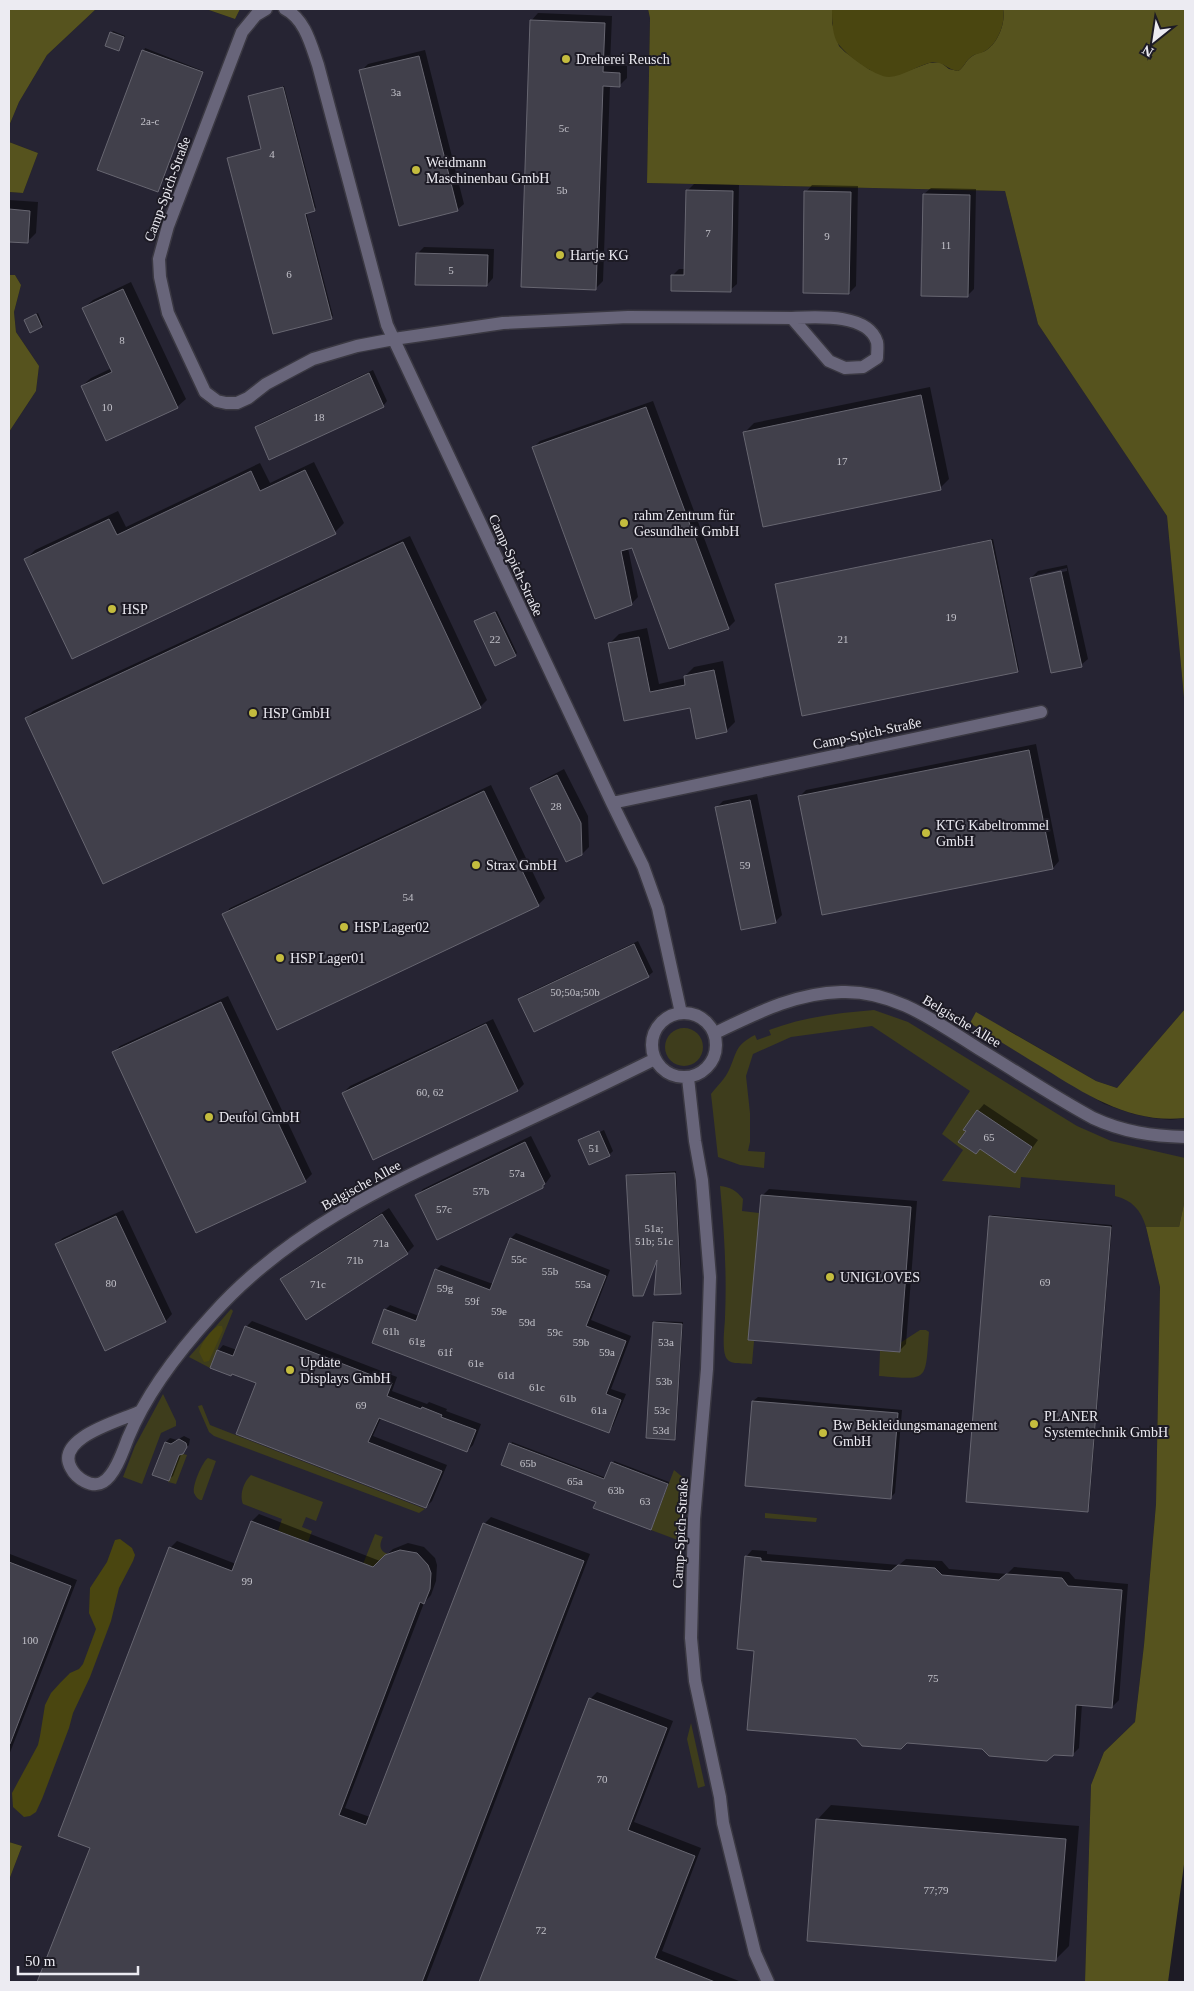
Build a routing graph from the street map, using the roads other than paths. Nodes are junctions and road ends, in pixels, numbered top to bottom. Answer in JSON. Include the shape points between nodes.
{"nodes":[{"id":1,"x":266,"y":9,"type":"edge"},
{"id":2,"x":285,"y":9,"type":"edge"},
{"id":3,"x":792,"y":318,"type":"junction"},
{"id":4,"x":394,"y":339,"type":"junction"},
{"id":5,"x":1041,"y":712,"type":"dead end"},
{"id":6,"x":612,"y":803,"type":"junction"},
{"id":7,"x":681,"y":1013,"type":"junction"},
{"id":8,"x":715,"y":1033,"type":"junction"},
{"id":9,"x":655,"y":1059,"type":"junction"},
{"id":10,"x":688,"y":1078,"type":"junction"},
{"id":11,"x":1185,"y":1137,"type":"edge"},
{"id":12,"x":139,"y":1412,"type":"junction"},
{"id":13,"x":768,"y":1982,"type":"edge"}],
"edges":[{"from":1,"to":4,"type":"street","name":"Camp-Spich-Straße","via":[[256,15],[242,32],[164,235],[159,259],[168,313],[205,392],[226,403],[248,398],[266,384],[313,359]]},
{"from":2,"to":4,"type":"street","name":"Camp-Spich-Straße","via":[[294,13],[302,26],[318,64]]},
{"from":3,"to":3,"type":"street","name":"Camp-Spich-Straße","via":[[829,361],[845,368],[863,367],[877,358],[877,343],[871,332],[854,322],[835,317]]},
{"from":3,"to":4,"type":"street","name":"Camp-Spich-Straße","via":[[628,317],[503,323]]},
{"from":4,"to":6,"type":"street","name":"Camp-Spich-Straße"},
{"from":5,"to":6,"type":"street","name":"Camp-Spich-Straße"},
{"from":6,"to":7,"type":"street","name":"Camp-Spich-Straße","via":[[653,894]]},
{"from":7,"to":8,"type":"street","via":[[701,1018]]},
{"from":7,"to":9,"type":"street","via":[[665,1019],[654,1033],[652,1051]]},
{"from":8,"to":10,"type":"street","via":[[717,1043],[713,1062],[697,1076]]},
{"from":8,"to":11,"type":"street","name":"Belgische Allee","via":[[771,1006],[815,995],[854,992],[884,996],[927,1016],[1093,1118],[1134,1133]]},
{"from":9,"to":10,"type":"street","via":[[668,1074]]},
{"from":9,"to":12,"type":"street","name":"Belgische Allee","via":[[389,1184],[285,1248],[243,1283],[205,1322]]},
{"from":10,"to":13,"type":"street","name":"Camp-Spich-Straße","via":[[702,1180],[710,1277],[707,1368],[694,1519],[691,1638],[695,1681],[723,1823],[755,1953]]},
{"from":12,"to":12,"type":"street","name":"Belgische Allee","via":[[83,1436],[71,1446],[68,1459],[82,1480],[95,1485],[104,1482],[117,1465]]}]}
